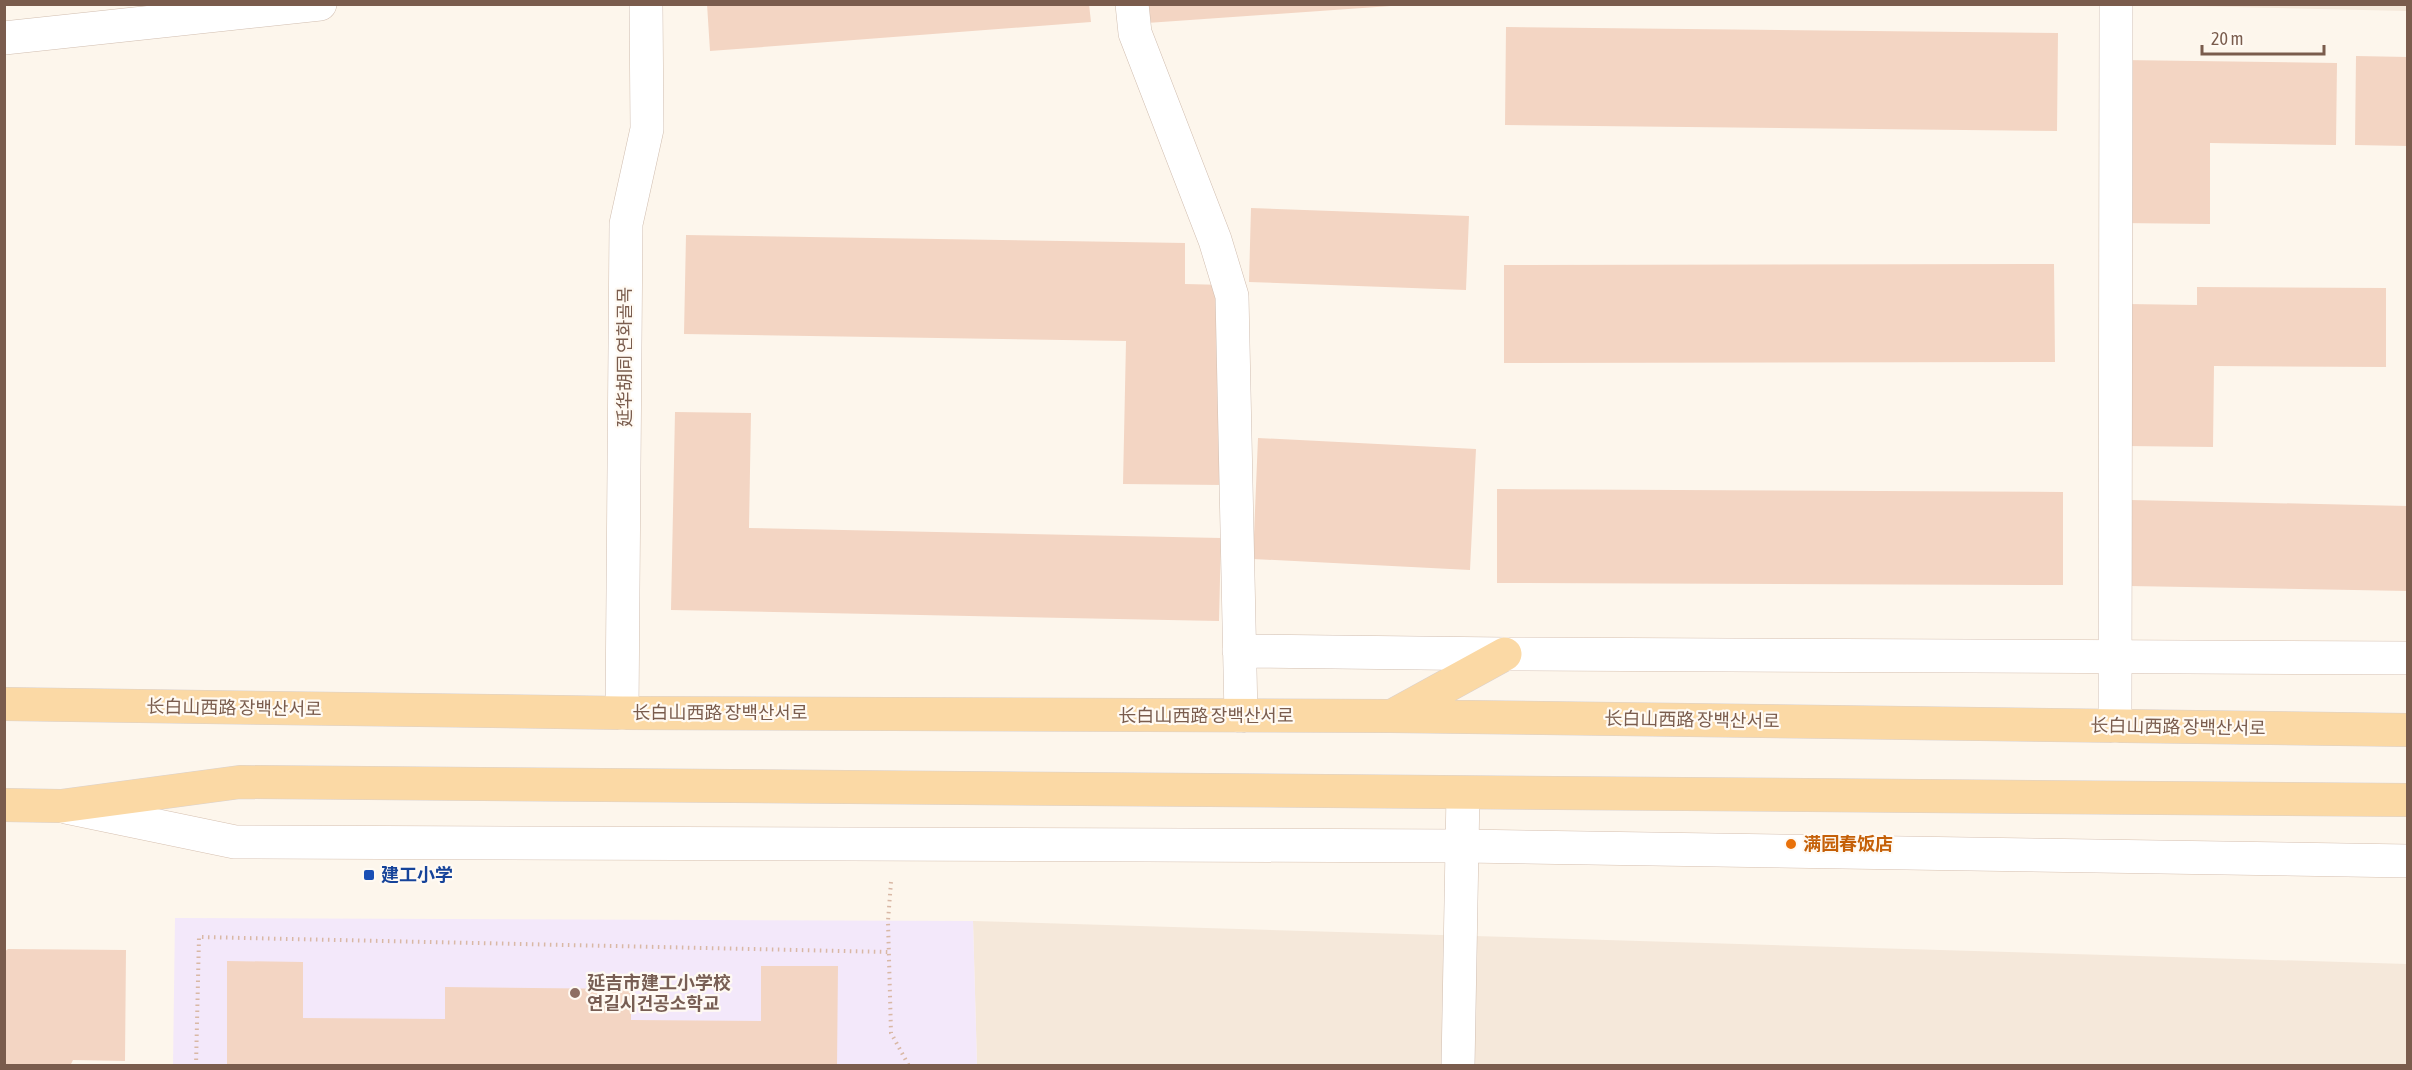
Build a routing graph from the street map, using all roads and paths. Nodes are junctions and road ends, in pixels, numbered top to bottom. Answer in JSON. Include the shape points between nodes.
{"nodes":[{"id":1,"x":320,"y":4,"type":"edge"},
{"id":2,"x":646,"y":4,"type":"edge"},
{"id":3,"x":1132,"y":4,"type":"edge"},
{"id":4,"x":2116,"y":4,"type":"edge"},
{"id":5,"x":4,"y":38,"type":"edge"},
{"id":6,"x":1239,"y":651,"type":"junction"},
{"id":7,"x":1504,"y":654,"type":"junction"},
{"id":8,"x":2116,"y":655,"type":"junction"},
{"id":9,"x":2408,"y":658,"type":"edge"},
{"id":10,"x":4,"y":705,"type":"edge"},
{"id":11,"x":622,"y":713,"type":"junction"},
{"id":12,"x":1241,"y":716,"type":"junction"},
{"id":13,"x":1390,"y":716,"type":"junction"},
{"id":14,"x":2115,"y":726,"type":"junction"},
{"id":15,"x":2408,"y":730,"type":"edge"},
{"id":16,"x":1463,"y":793,"type":"junction"},
{"id":17,"x":2408,"y":801,"type":"edge"},
{"id":18,"x":4,"y":805,"type":"edge"},
{"id":19,"x":61,"y":806,"type":"junction"},
{"id":20,"x":1464,"y":846,"type":"junction"},
{"id":21,"x":2408,"y":861,"type":"edge"},
{"id":22,"x":891,"y":875,"type":"dead end"},
{"id":23,"x":889,"y":951,"type":"junction"},
{"id":24,"x":196,"y":1065,"type":"edge"},
{"id":25,"x":909,"y":1065,"type":"edge"},
{"id":26,"x":1458,"y":1065,"type":"edge"}],
"edges":[{"from":1,"to":5,"type":"street"},
{"from":2,"to":11,"type":"street","name":"延华胡同 연화골목","via":[[647,129],[626,224]]},
{"from":3,"to":6,"type":"street","via":[[1135,33],[1215,240],[1232,296]]},
{"from":4,"to":8,"type":"street"},
{"from":6,"to":7,"type":"street"},
{"from":6,"to":12,"type":"street"},
{"from":7,"to":8,"type":"street"},
{"from":7,"to":13,"type":"main road"},
{"from":8,"to":9,"type":"street"},
{"from":8,"to":14,"type":"street"},
{"from":10,"to":11,"type":"main road","name":"长白山西路 장백산서로"},
{"from":11,"to":12,"type":"main road","name":"长白山西路 장백산서로"},
{"from":12,"to":13,"type":"main road","name":"长白山西路 장백산서로"},
{"from":13,"to":14,"type":"main road","name":"长白山西路 장백산서로"},
{"from":14,"to":15,"type":"main road","name":"长白山西路 장백산서로"},
{"from":16,"to":17,"type":"main road"},
{"from":16,"to":19,"type":"main road","via":[[240,782]]},
{"from":16,"to":20,"type":"street"},
{"from":18,"to":19,"type":"main road"},
{"from":19,"to":20,"type":"street","via":[[235,842]]},
{"from":20,"to":21,"type":"street"},
{"from":20,"to":26,"type":"street"},
{"from":22,"to":23,"type":"path"},
{"from":23,"to":24,"type":"path","via":[[199,937]]},
{"from":23,"to":25,"type":"path","via":[[891,1033]]}]}
